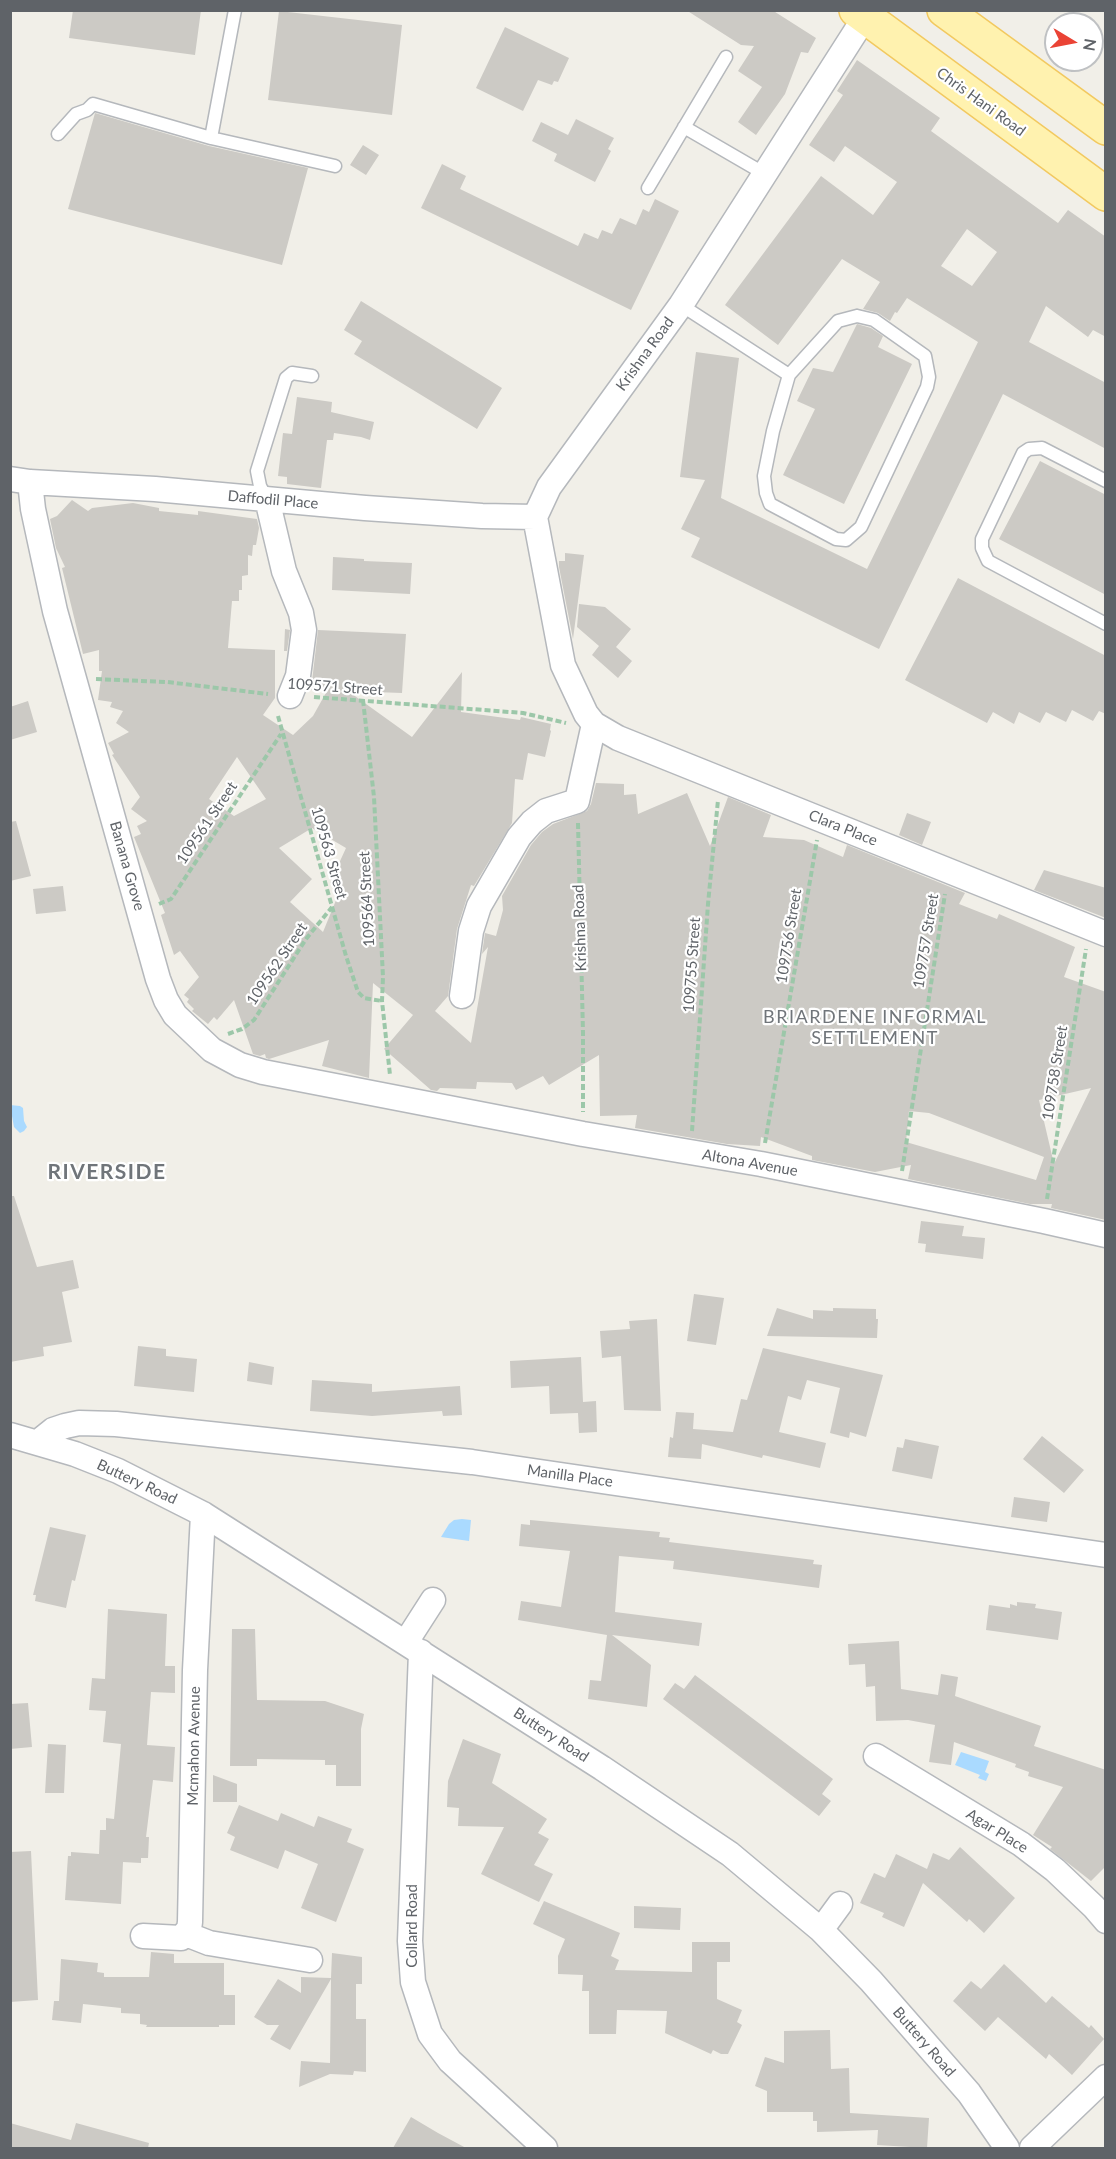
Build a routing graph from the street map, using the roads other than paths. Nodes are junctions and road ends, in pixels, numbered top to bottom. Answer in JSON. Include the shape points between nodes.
{"nodes":[{"id":1,"x":235,"y":10,"type":"edge"},
{"id":2,"x":944,"y":10,"type":"edge"},
{"id":3,"x":861,"y":14,"type":"edge"},
{"id":4,"x":726,"y":57,"type":"dead end"},
{"id":5,"x":684,"y":127,"type":"junction"},
{"id":6,"x":1106,"y":128,"type":"edge"},
{"id":7,"x":58,"y":134,"type":"dead end"},
{"id":8,"x":211,"y":138,"type":"junction"},
{"id":9,"x":335,"y":166,"type":"dead end"},
{"id":10,"x":765,"y":174,"type":"junction"},
{"id":11,"x":648,"y":188,"type":"dead end"},
{"id":12,"x":1106,"y":194,"type":"edge"},
{"id":13,"x":681,"y":304,"type":"junction"},
{"id":14,"x":789,"y":375,"type":"junction"},
{"id":15,"x":312,"y":376,"type":"dead end"},
{"id":16,"x":20,"y":480,"type":"edge"},
{"id":17,"x":1106,"y":481,"type":"edge"},
{"id":18,"x":267,"y":499,"type":"junction"},
{"id":19,"x":535,"y":517,"type":"junction"},
{"id":20,"x":1106,"y":624,"type":"edge"},
{"id":21,"x":282,"y":695,"type":"road end"},
{"id":22,"x":591,"y":723,"type":"junction"},
{"id":23,"x":1097,"y":931,"type":"edge"},
{"id":24,"x":462,"y":996,"type":"dead end"},
{"id":25,"x":394,"y":1097,"type":"joint"},
{"id":26,"x":1106,"y":1235,"type":"edge"},
{"id":27,"x":10,"y":1435,"type":"edge"},
{"id":28,"x":38,"y":1442,"type":"junction"},
{"id":29,"x":202,"y":1514,"type":"junction"},
{"id":30,"x":1106,"y":1555,"type":"edge"},
{"id":31,"x":433,"y":1600,"type":"dead end"},
{"id":32,"x":413,"y":1647,"type":"junction"},
{"id":33,"x":876,"y":1756,"type":"dead end"},
{"id":34,"x":840,"y":1904,"type":"dead end"},
{"id":35,"x":1106,"y":1921,"type":"edge"},
{"id":36,"x":821,"y":1930,"type":"junction"},
{"id":37,"x":186,"y":1934,"type":"junction"},
{"id":38,"x":143,"y":1936,"type":"dead end"},
{"id":39,"x":310,"y":1960,"type":"dead end"},
{"id":40,"x":1106,"y":2077,"type":"edge"},
{"id":41,"x":545,"y":2148,"type":"edge"},
{"id":42,"x":1007,"y":2148,"type":"edge"},
{"id":43,"x":1032,"y":2148,"type":"edge"}],
"edges":[{"from":1,"to":8,"type":"lane"},
{"from":2,"to":6,"type":"main road","via":[[973,25]]},
{"from":3,"to":10,"type":"street","name":"Krishna Road"},
{"from":3,"to":12,"type":"main road","name":"Chris Hani Road"},
{"from":4,"to":5,"type":"lane"},
{"from":5,"to":10,"type":"lane"},
{"from":5,"to":11,"type":"lane"},
{"from":7,"to":8,"type":"lane","via":[[76,114],[93,104]]},
{"from":8,"to":9,"type":"lane"},
{"from":10,"to":13,"type":"street","name":"Krishna Road"},
{"from":13,"to":14,"type":"lane"},
{"from":13,"to":19,"type":"street","name":"Krishna Road","via":[[549,487]]},
{"from":14,"to":14,"type":"lane","via":[[766,464],[766,493],[770,504],[836,539],[846,540],[861,527],[927,387],[925,356],[874,320],[857,316],[838,321]]},
{"from":15,"to":18,"type":"lane","via":[[292,373],[286,378],[257,471]]},
{"from":16,"to":18,"type":"street","name":"Daffodil Place"},
{"from":16,"to":25,"type":"street","name":"Banana Grove","via":[[33,509],[55,612],[158,979],[175,1015],[205,1043],[240,1065]]},
{"from":17,"to":20,"type":"lane","via":[[1042,448],[1029,449],[1023,453],[982,539],[982,548],[988,561]]},
{"from":18,"to":19,"type":"street","name":"Daffodil Place"},
{"from":18,"to":21,"type":"street","via":[[284,571],[304,630],[298,676]]},
{"from":19,"to":22,"type":"street","via":[[563,665]]},
{"from":22,"to":23,"type":"street","name":"Clara Place","via":[[720,780]]},
{"from":22,"to":24,"type":"street","via":[[577,801],[546,811],[532,822],[479,906],[471,931]]},
{"from":25,"to":26,"type":"street","name":"Altona Avenue","via":[[762,1164]]},
{"from":27,"to":28,"type":"street","name":"Buttery Road"},
{"from":28,"to":29,"type":"street","name":"Buttery Road","via":[[118,1471]]},
{"from":28,"to":30,"type":"street","name":"Manilla Place","via":[[53,1430],[79,1423],[140,1426],[472,1462]]},
{"from":29,"to":32,"type":"street","name":"Buttery Road"},
{"from":29,"to":37,"type":"street","name":"Mcmahon Avenue","via":[[190,1922]]},
{"from":31,"to":32,"type":"street"},
{"from":32,"to":36,"type":"street","name":"Buttery Road","via":[[730,1854]]},
{"from":32,"to":41,"type":"street","name":"Collard Road","via":[[413,1982],[430,2034],[450,2061]]},
{"from":33,"to":35,"type":"street","name":"Agar Place","via":[[1021,1844],[1055,1870]]},
{"from":34,"to":36,"type":"street"},
{"from":36,"to":42,"type":"street","name":"Buttery Road","via":[[969,2093]]},
{"from":37,"to":38,"type":"street","via":[[181,1938]]},
{"from":37,"to":39,"type":"street","via":[[209,1943]]},
{"from":40,"to":43,"type":"street"}]}
